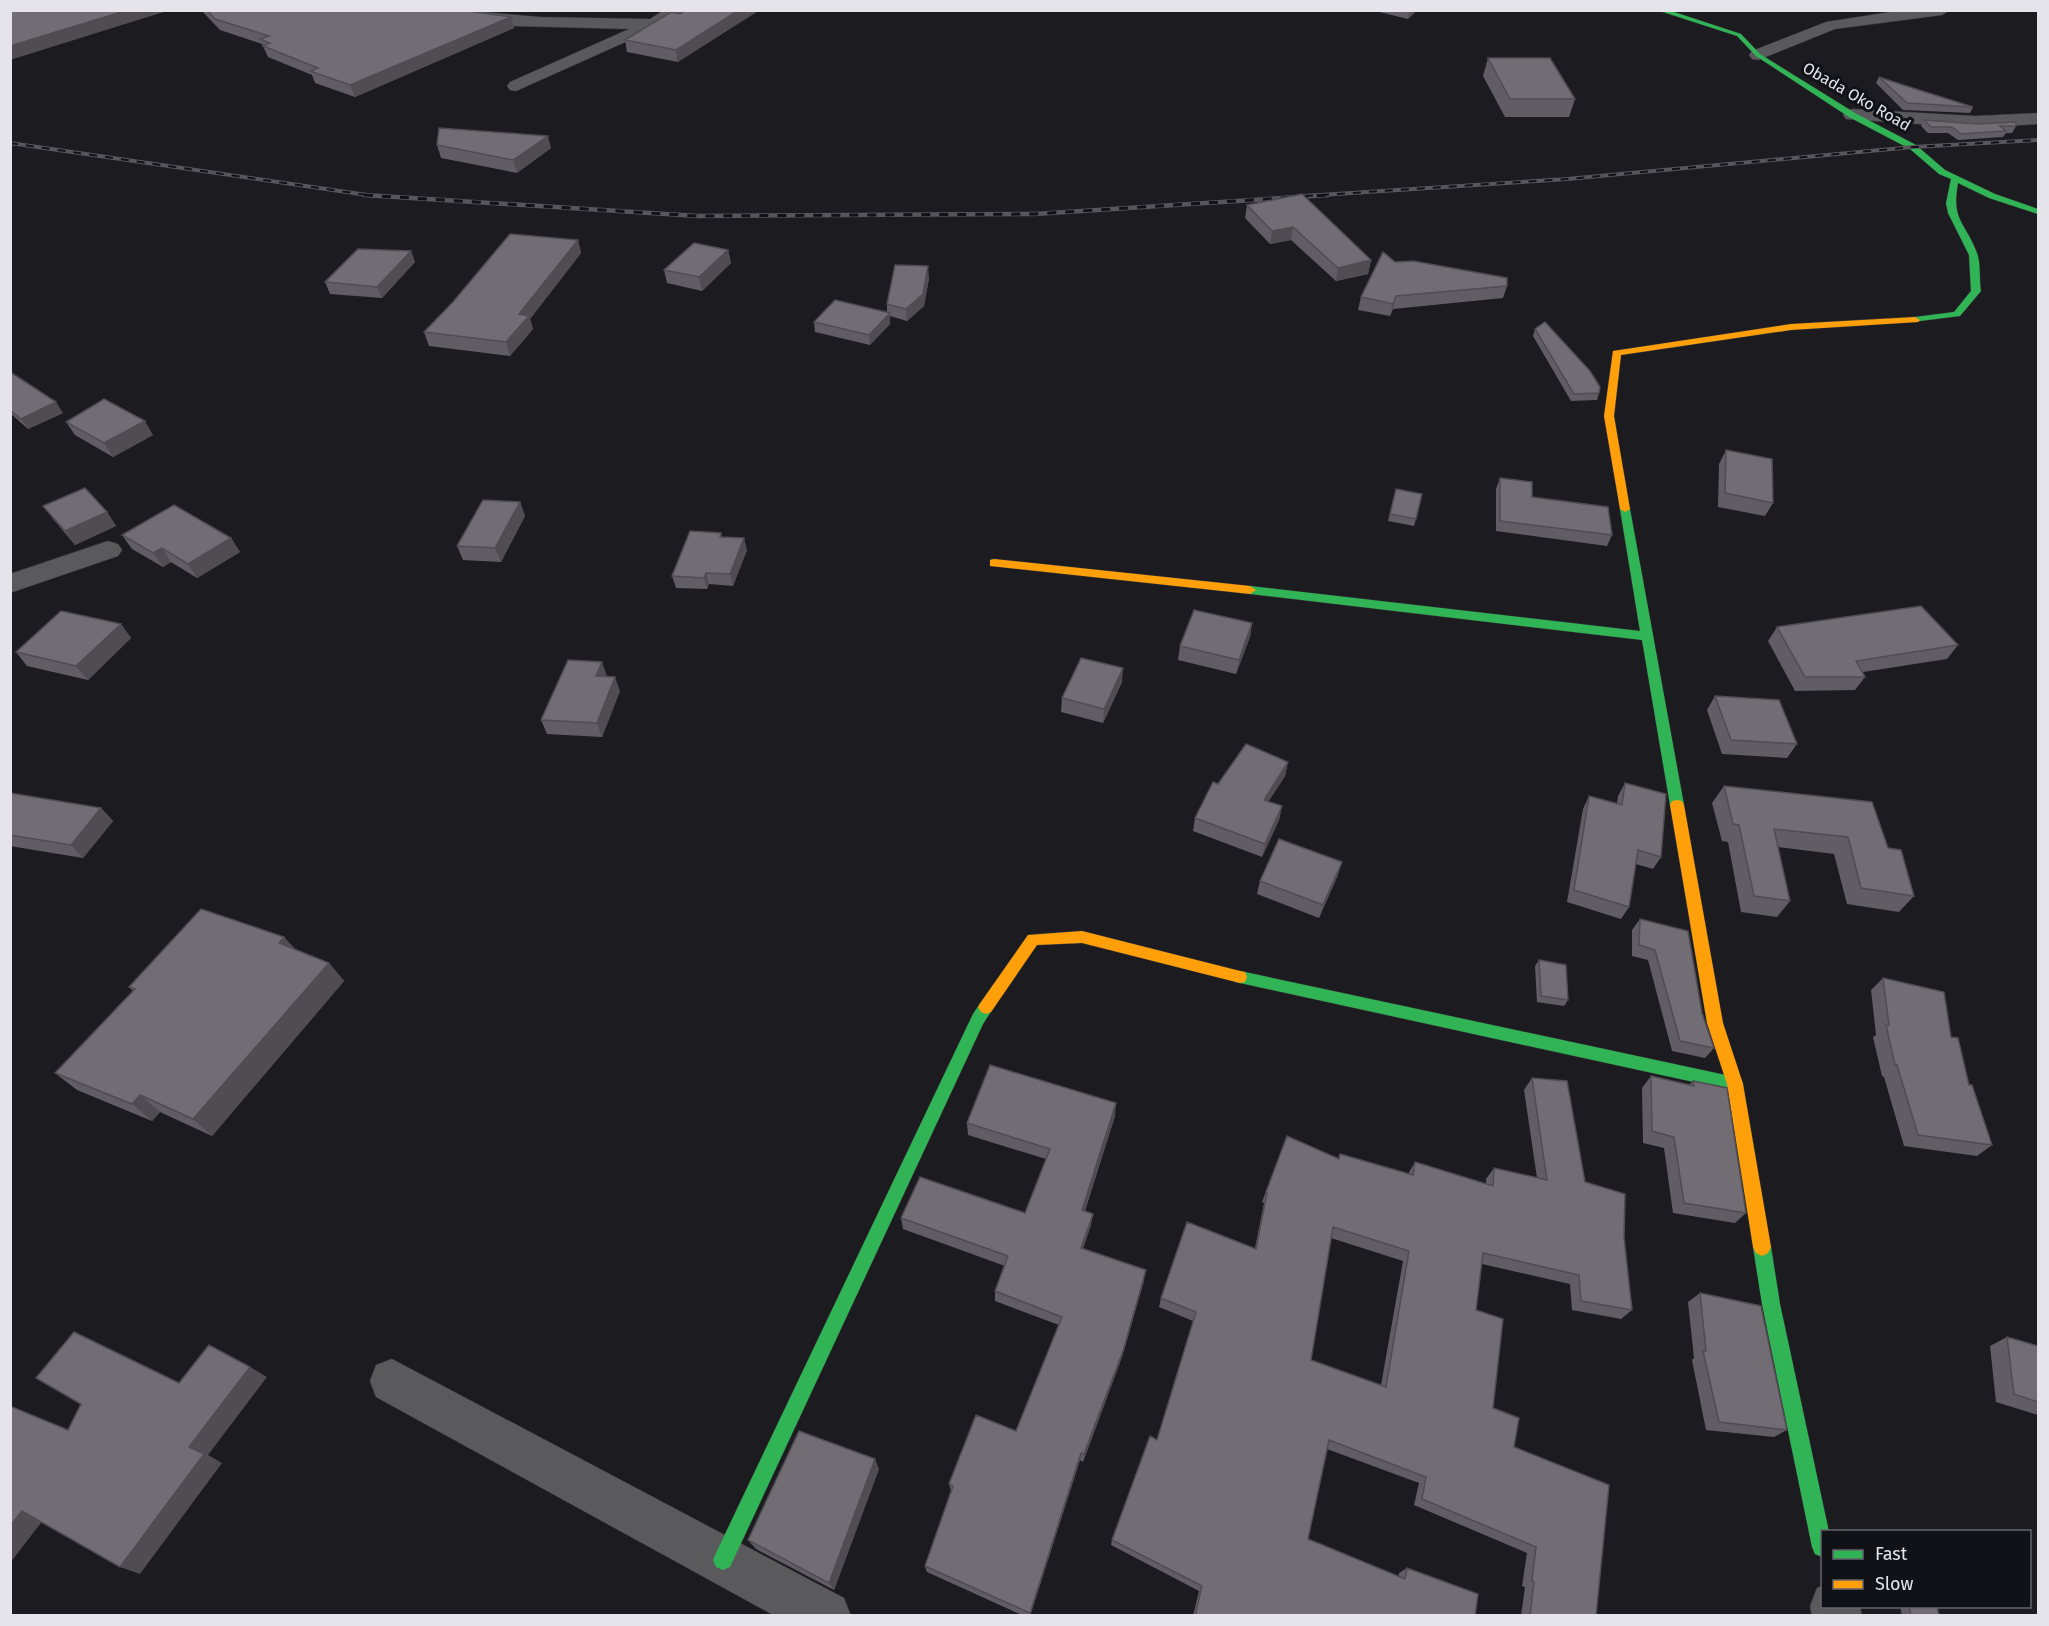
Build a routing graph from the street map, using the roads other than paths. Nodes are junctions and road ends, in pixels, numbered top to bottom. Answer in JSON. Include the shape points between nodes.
{"nodes":[{"id":1,"x":428,"y":10,"type":"edge"},
{"id":2,"x":677,"y":10,"type":"edge"},
{"id":3,"x":1660,"y":10,"type":"edge"},
{"id":4,"x":1942,"y":10,"type":"edge"},
{"id":5,"x":653,"y":24,"type":"junction"},
{"id":6,"x":1758,"y":55,"type":"junction"},
{"id":7,"x":516,"y":86,"type":"dead end"},
{"id":8,"x":1852,"y":116,"type":"junction"},
{"id":9,"x":2038,"y":119,"type":"edge"},
{"id":10,"x":1955,"y":178,"type":"junction"},
{"id":11,"x":2038,"y":212,"type":"edge"},
{"id":12,"x":108,"y":550,"type":"dead end"},
{"id":13,"x":994,"y":562,"type":"dead end"},
{"id":14,"x":10,"y":584,"type":"edge"},
{"id":15,"x":1647,"y":636,"type":"junction"},
{"id":16,"x":1735,"y":1084,"type":"junction"},
{"id":17,"x":392,"y":1381,"type":"dead end"},
{"id":18,"x":1821,"y":1542,"type":"edge"},
{"id":19,"x":723,"y":1560,"type":"junction"},
{"id":20,"x":826,"y":1616,"type":"edge"}],
"edges":[{"from":1,"to":5,"type":"street","via":[[550,22]]},
{"from":2,"to":5,"type":"street"},
{"from":3,"to":6,"type":"street","name":"Obada Oko Road","via":[[1739,35]]},
{"from":4,"to":6,"type":"street","via":[[1832,25]]},
{"from":5,"to":7,"type":"street"},
{"from":6,"to":8,"type":"street","name":"Obada Oko Road"},
{"from":8,"to":9,"type":"street","via":[[1975,122]]},
{"from":8,"to":10,"type":"street","name":"Obada Oko Road","via":[[1913,147]]},
{"from":10,"to":11,"type":"street","name":"Obada Oko Road"},
{"from":10,"to":15,"type":"street","via":[[1950,203],[1973,255],[1976,291],[1957,314],[1899,323],[1791,327],[1616,352],[1609,416]]},
{"from":12,"to":14,"type":"street"},
{"from":13,"to":15,"type":"street"},
{"from":15,"to":16,"type":"street","via":[[1715,1023]]},
{"from":16,"to":18,"type":"street","via":[[1771,1304]]},
{"from":16,"to":19,"type":"street","via":[[1215,972],[1082,937],[1033,939],[978,1019]]},
{"from":17,"to":19,"type":"street"},
{"from":19,"to":20,"type":"street"}]}
